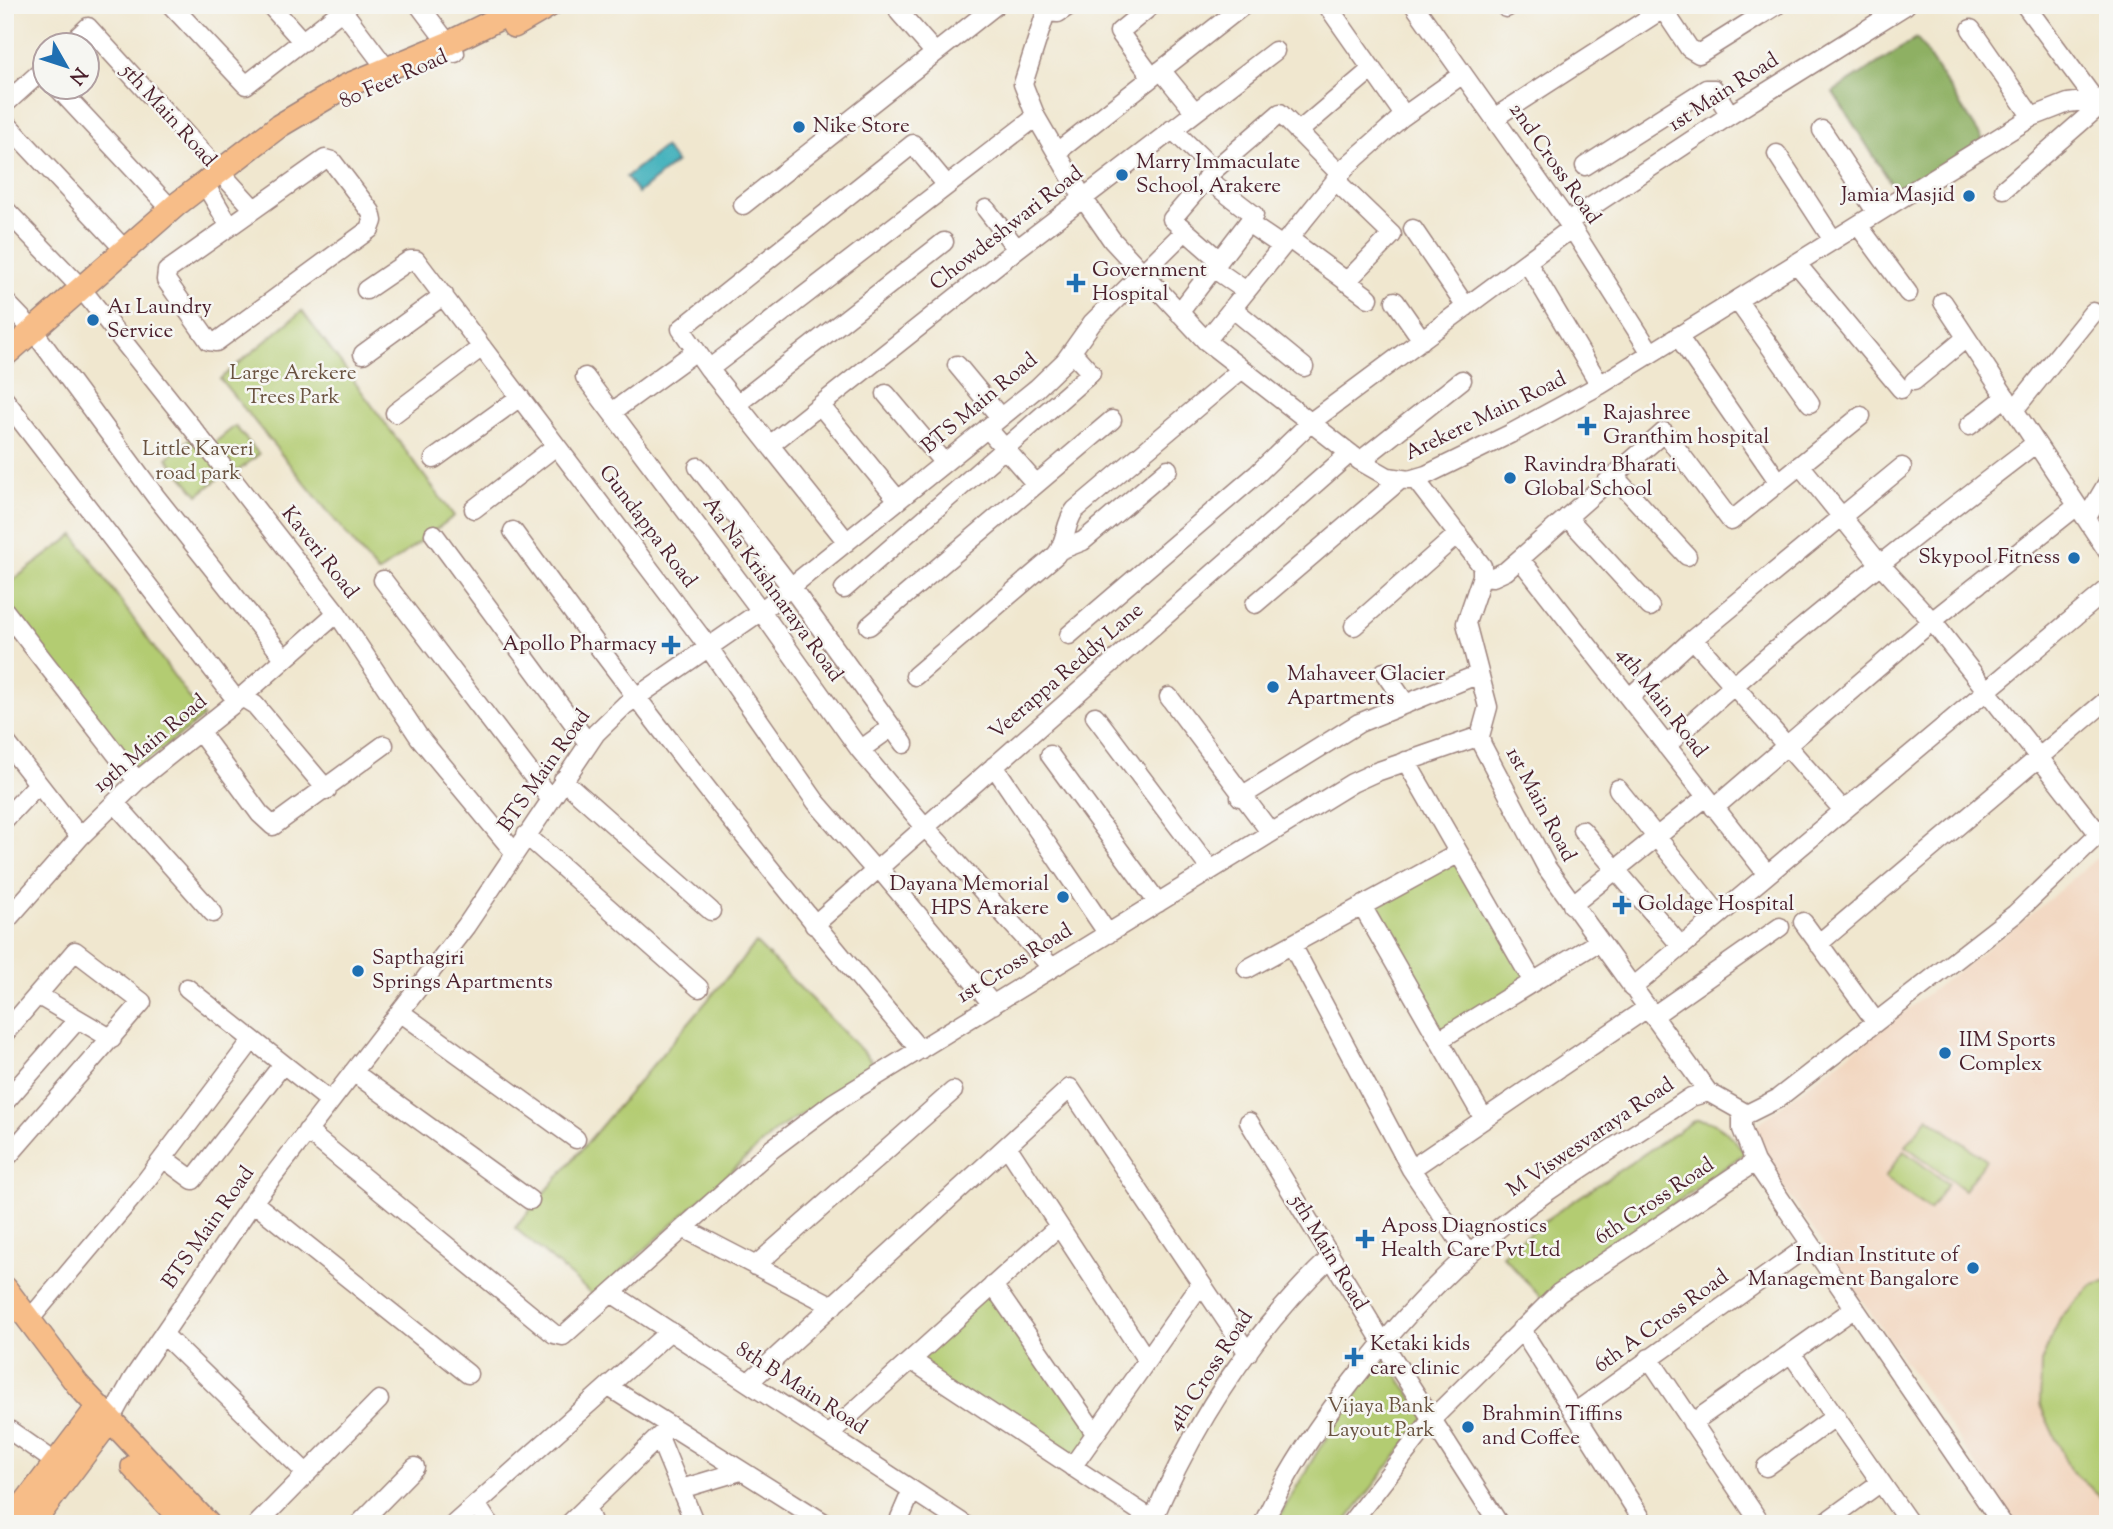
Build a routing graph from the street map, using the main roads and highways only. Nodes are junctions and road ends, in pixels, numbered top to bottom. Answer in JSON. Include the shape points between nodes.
{"nodes":[{"id":1,"x":526,"y":5,"type":"edge"},
{"id":2,"x":550,"y":5,"type":"edge"},
{"id":3,"x":497,"y":12,"type":"edge"},
{"id":4,"x":452,"y":48,"type":"junction"},
{"id":5,"x":240,"y":158,"type":"junction"},
{"id":6,"x":5,"y":355,"type":"edge"},
{"id":7,"x":5,"y":1288,"type":"edge"},
{"id":8,"x":5,"y":1310,"type":"edge"},
{"id":9,"x":99,"y":1419,"type":"junction"},
{"id":10,"x":9,"y":1524,"type":"edge"},
{"id":11,"x":32,"y":1524,"type":"edge"},
{"id":12,"x":185,"y":1524,"type":"edge"},
{"id":13,"x":208,"y":1524,"type":"edge"}],
"edges":[{"from":1,"to":3,"type":"main road","name":"80 Feet Road"},
{"from":2,"to":4,"type":"main road","name":"80 Feet Road","via":[[508,29]]},
{"from":3,"to":4,"type":"main road","name":"80 Feet Road"},
{"from":4,"to":5,"type":"main road","name":"80 Feet Road","via":[[288,134],[258,155]]},
{"from":4,"to":5,"type":"main road","name":"80 Feet Road","via":[[346,86],[251,145]]},
{"from":5,"to":6,"type":"main road","name":"80 Feet Road","via":[[171,209]]},
{"from":7,"to":9,"type":"main road"},
{"from":8,"to":9,"type":"main road"},
{"from":9,"to":10,"type":"main road","via":[[55,1462]]},
{"from":9,"to":11,"type":"main road"},
{"from":9,"to":12,"type":"main road"},
{"from":9,"to":13,"type":"main road"}]}
